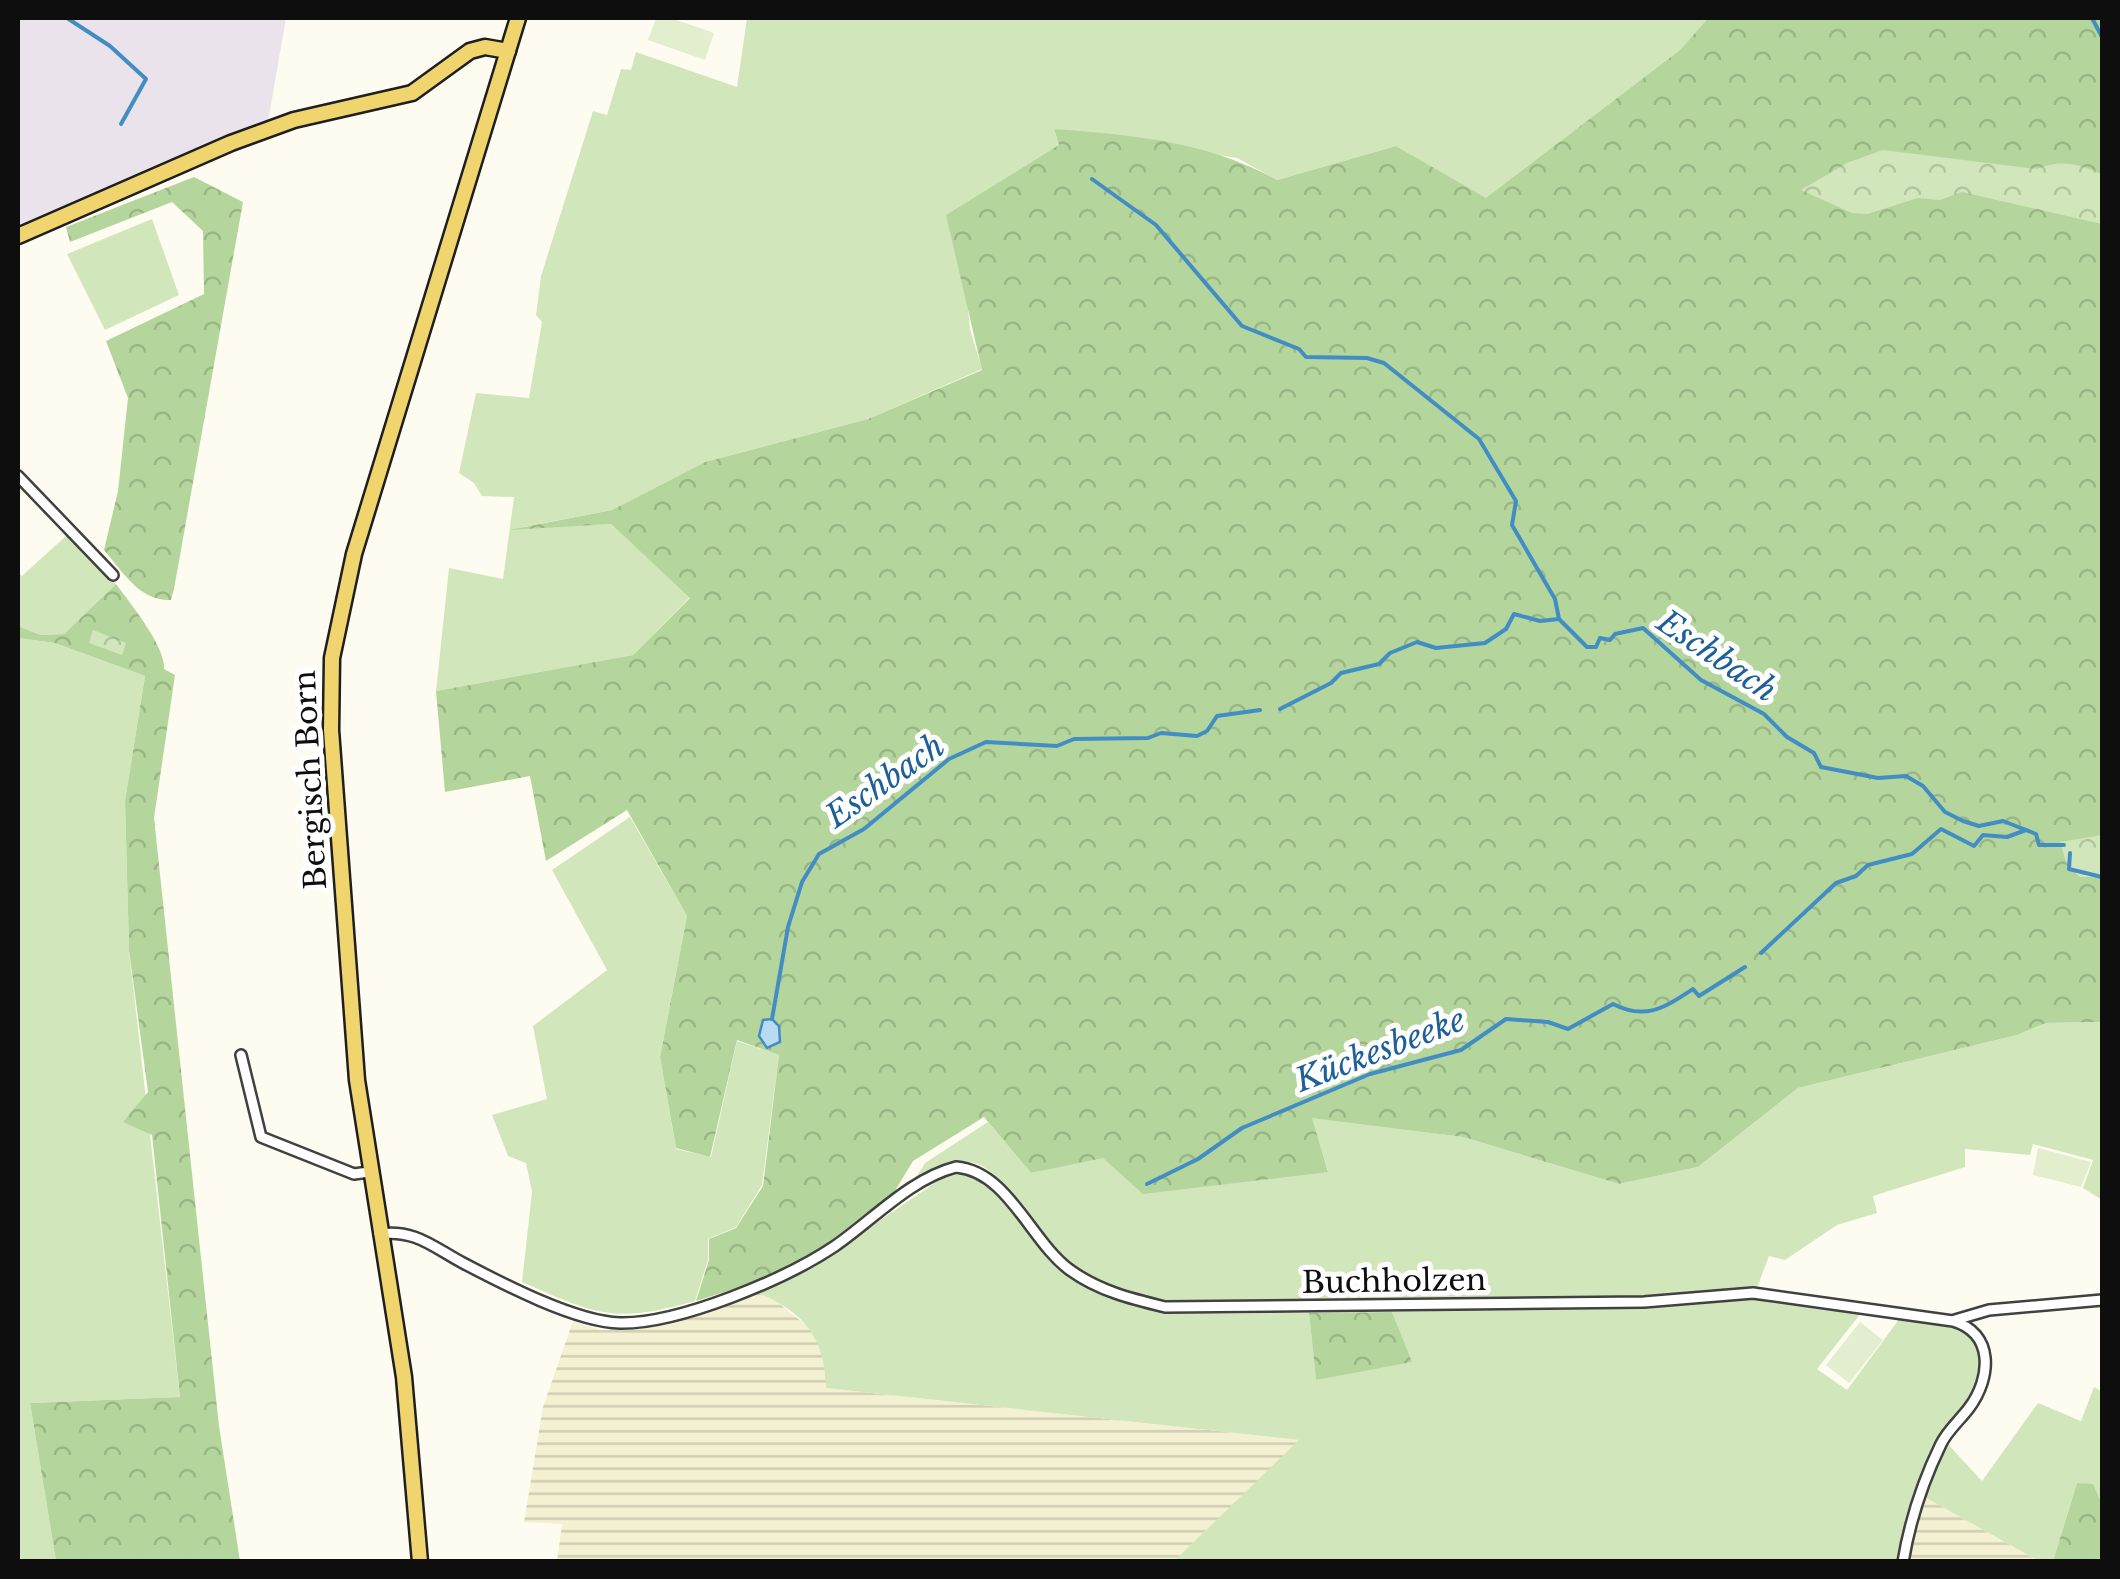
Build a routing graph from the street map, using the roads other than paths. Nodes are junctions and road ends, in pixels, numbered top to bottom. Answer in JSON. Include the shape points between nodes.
{"nodes":[{"id":1,"x":518,"y":18,"type":"edge"},
{"id":2,"x":508,"y":51,"type":"junction"},
{"id":3,"x":18,"y":236,"type":"edge"},
{"id":4,"x":18,"y":476,"type":"edge"},
{"id":5,"x":113,"y":575,"type":"dead end"},
{"id":6,"x":241,"y":1055,"type":"dead end"},
{"id":7,"x":369,"y":1172,"type":"junction"},
{"id":8,"x":379,"y":1234,"type":"junction"},
{"id":9,"x":2102,"y":1300,"type":"edge"},
{"id":10,"x":1953,"y":1322,"type":"junction"},
{"id":11,"x":420,"y":1562,"type":"edge"},
{"id":12,"x":1903,"y":1562,"type":"edge"}],
"edges":[{"from":1,"to":2,"type":"main road","name":"Bergisch Born"},
{"from":2,"to":3,"type":"main road","via":[[470,51],[412,93],[294,120]]},
{"from":2,"to":7,"type":"main road","name":"Bergisch Born","via":[[354,554],[333,648],[330,730]]},
{"from":4,"to":5,"type":"street"},
{"from":6,"to":7,"type":"street","via":[[261,1137],[354,1174]]},
{"from":7,"to":8,"type":"main road","name":"Bergisch Born"},
{"from":8,"to":10,"type":"street","name":"Buchholzen","via":[[415,1235],[480,1272],[568,1309],[626,1323],[690,1309],[774,1277],[832,1248],[947,1169],[972,1168],[1069,1270],[1104,1290],[1166,1308],[1624,1302],[1754,1293]]},
{"from":8,"to":11,"type":"main road","name":"Bergisch Born","via":[[407,1405]]},
{"from":9,"to":10,"type":"street","name":"Buchholzen","via":[[1989,1310]]},
{"from":10,"to":12,"type":"street","via":[[1980,1337],[1985,1370],[1973,1403],[1943,1439],[1918,1494]]}]}
